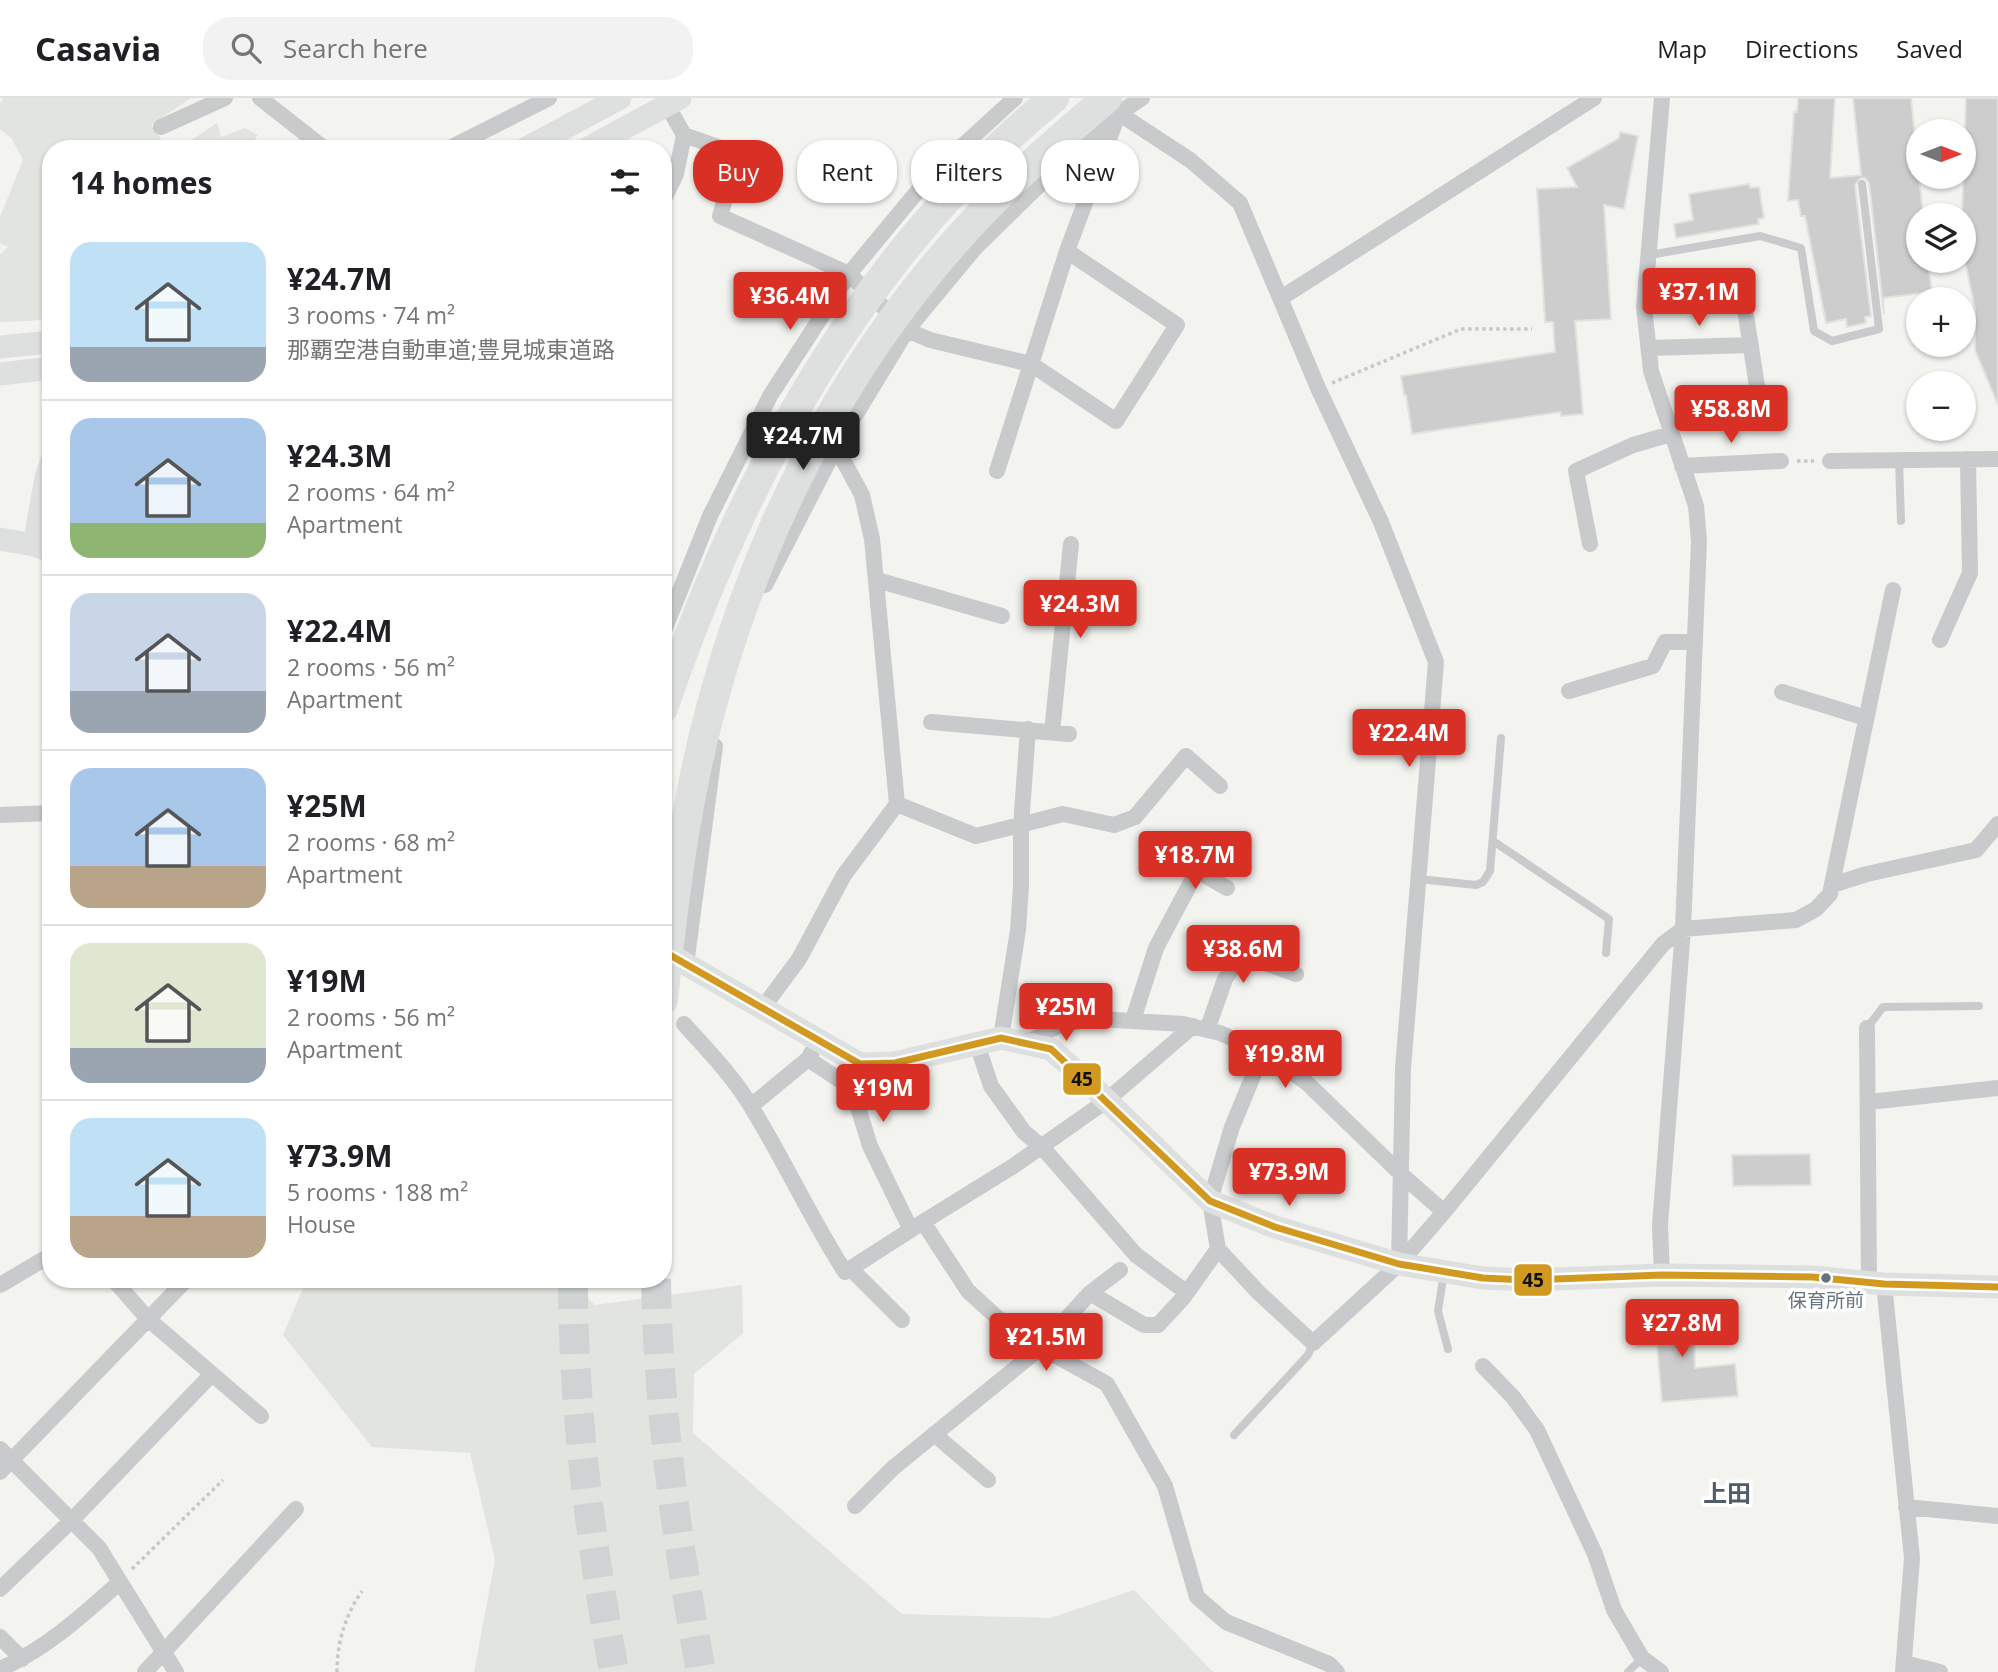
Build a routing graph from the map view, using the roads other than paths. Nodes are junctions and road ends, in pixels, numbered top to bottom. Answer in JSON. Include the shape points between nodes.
{"nodes":[{"id":1,"x":225,"y":98,"type":"edge"},
{"id":2,"x":260,"y":98,"type":"edge"},
{"id":3,"x":549,"y":98,"type":"edge"},
{"id":4,"x":620,"y":98,"type":"edge"},
{"id":5,"x":1015,"y":98,"type":"edge"},
{"id":6,"x":1054,"y":98,"type":"edge"},
{"id":7,"x":1094,"y":98,"type":"edge"},
{"id":8,"x":1142,"y":98,"type":"edge"},
{"id":9,"x":1594,"y":98,"type":"edge"},
{"id":10,"x":1662,"y":98,"type":"edge"},
{"id":11,"x":673,"y":102,"type":"edge"},
{"id":12,"x":1113,"y":105,"type":"edge"},
{"id":13,"x":161,"y":127,"type":"dead end"},
{"id":14,"x":684,"y":135,"type":"junction"},
{"id":15,"x":314,"y":140,"type":"edge"},
{"id":16,"x":467,"y":140,"type":"edge"},
{"id":17,"x":542,"y":140,"type":"edge"},
{"id":18,"x":603,"y":140,"type":"edge"},
{"id":19,"x":672,"y":182,"type":"edge"},
{"id":20,"x":1862,"y":184,"type":"dead end"},
{"id":21,"x":1067,"y":251,"type":"junction"},
{"id":22,"x":1649,"y":255,"type":"junction"},
{"id":23,"x":849,"y":274,"type":"junction"},
{"id":24,"x":1742,"y":290,"type":"dead end"},
{"id":25,"x":1281,"y":298,"type":"junction"},
{"id":26,"x":907,"y":330,"type":"junction"},
{"id":27,"x":42,"y":343,"type":"edge"},
{"id":28,"x":1751,"y":345,"type":"junction"},
{"id":29,"x":0,"y":347,"type":"edge"},
{"id":30,"x":1649,"y":348,"type":"junction"},
{"id":31,"x":1031,"y":364,"type":"junction"},
{"id":32,"x":42,"y":369,"type":"edge"},
{"id":33,"x":0,"y":374,"type":"edge"},
{"id":34,"x":1757,"y":386,"type":"dead end"},
{"id":35,"x":1671,"y":434,"type":"junction"},
{"id":36,"x":836,"y":447,"type":"junction"},
{"id":37,"x":1968,"y":459,"type":"junction"},
{"id":38,"x":1998,"y":459,"type":"edge"},
{"id":39,"x":1899,"y":460,"type":"junction"},
{"id":40,"x":1781,"y":461,"type":"road end"},
{"id":41,"x":1830,"y":461,"type":"road end"},
{"id":42,"x":1682,"y":466,"type":"junction"},
{"id":43,"x":997,"y":471,"type":"dead end"},
{"id":44,"x":1901,"y":521,"type":"dead end"},
{"id":45,"x":0,"y":539,"type":"edge"},
{"id":46,"x":1072,"y":544,"type":"dead end"},
{"id":47,"x":1590,"y":544,"type":"dead end"},
{"id":48,"x":42,"y":548,"type":"edge"},
{"id":49,"x":877,"y":580,"type":"junction"},
{"id":50,"x":1893,"y":590,"type":"dead end"},
{"id":51,"x":672,"y":611,"type":"edge"},
{"id":52,"x":1002,"y":616,"type":"dead end"},
{"id":53,"x":1940,"y":640,"type":"dead end"},
{"id":54,"x":1695,"y":642,"type":"junction"},
{"id":55,"x":672,"y":683,"type":"edge"},
{"id":56,"x":1569,"y":691,"type":"dead end"},
{"id":57,"x":1782,"y":692,"type":"dead end"},
{"id":58,"x":1866,"y":718,"type":"junction"},
{"id":59,"x":931,"y":722,"type":"dead end"},
{"id":60,"x":1028,"y":729,"type":"junction"},
{"id":61,"x":1052,"y":732,"type":"junction"},
{"id":62,"x":1069,"y":734,"type":"dead end"},
{"id":63,"x":1501,"y":738,"type":"dead end"},
{"id":64,"x":1220,"y":786,"type":"dead end"},
{"id":65,"x":897,"y":804,"type":"junction"},
{"id":66,"x":42,"y":813,"type":"edge"},
{"id":67,"x":0,"y":815,"type":"edge"},
{"id":68,"x":1998,"y":824,"type":"edge"},
{"id":69,"x":1021,"y":825,"type":"junction"},
{"id":70,"x":1493,"y":841,"type":"junction"},
{"id":71,"x":1182,"y":862,"type":"dead end"},
{"id":72,"x":1197,"y":871,"type":"junction"},
{"id":73,"x":1419,"y":879,"type":"junction"},
{"id":74,"x":1832,"y":885,"type":"junction"},
{"id":75,"x":1227,"y":888,"type":"dead end"},
{"id":76,"x":1684,"y":929,"type":"junction"},
{"id":77,"x":1606,"y":953,"type":"dead end"},
{"id":78,"x":672,"y":961,"type":"edge"},
{"id":79,"x":1296,"y":974,"type":"dead end"},
{"id":80,"x":1979,"y":1006,"type":"dead end"},
{"id":81,"x":762,"y":1009,"type":"junction"},
{"id":82,"x":1133,"y":1020,"type":"junction"},
{"id":83,"x":684,"y":1024,"type":"dead end"},
{"id":84,"x":1200,"y":1028,"type":"junction"},
{"id":85,"x":1867,"y":1028,"type":"joint"},
{"id":86,"x":1001,"y":1038,"type":"junction"},
{"id":87,"x":1027,"y":1043,"type":"junction"},
{"id":88,"x":977,"y":1044,"type":"junction"},
{"id":89,"x":814,"y":1050,"type":"junction"},
{"id":90,"x":1263,"y":1052,"type":"junction"},
{"id":91,"x":1998,"y":1088,"type":"edge"},
{"id":92,"x":1106,"y":1101,"type":"junction"},
{"id":93,"x":1869,"y":1102,"type":"junction"},
{"id":94,"x":751,"y":1106,"type":"junction"},
{"id":95,"x":1042,"y":1146,"type":"junction"},
{"id":96,"x":1402,"y":1175,"type":"junction"},
{"id":97,"x":1210,"y":1201,"type":"junction"},
{"id":98,"x":1444,"y":1212,"type":"junction"},
{"id":99,"x":917,"y":1226,"type":"junction"},
{"id":100,"x":1218,"y":1249,"type":"junction"},
{"id":101,"x":42,"y":1260,"type":"edge"},
{"id":102,"x":1399,"y":1264,"type":"junction"},
{"id":103,"x":851,"y":1269,"type":"junction"},
{"id":104,"x":1120,"y":1270,"type":"dead end"},
{"id":105,"x":1444,"y":1272,"type":"junction"},
{"id":106,"x":1662,"y":1275,"type":"junction"},
{"id":107,"x":1877,"y":1283,"type":"junction"},
{"id":108,"x":0,"y":1285,"type":"edge"},
{"id":109,"x":1998,"y":1287,"type":"edge"},
{"id":110,"x":121,"y":1288,"type":"edge"},
{"id":111,"x":178,"y":1288,"type":"edge"},
{"id":112,"x":1186,"y":1292,"type":"junction"},
{"id":113,"x":1090,"y":1293,"type":"junction"},
{"id":114,"x":148,"y":1318,"type":"junction"},
{"id":115,"x":902,"y":1320,"type":"dead end"},
{"id":116,"x":1313,"y":1343,"type":"junction"},
{"id":117,"x":1039,"y":1349,"type":"junction"},
{"id":118,"x":1448,"y":1349,"type":"dead end"},
{"id":119,"x":1483,"y":1366,"type":"dead end"},
{"id":120,"x":212,"y":1374,"type":"junction"},
{"id":121,"x":261,"y":1416,"type":"dead end"},
{"id":122,"x":934,"y":1434,"type":"junction"},
{"id":123,"x":1234,"y":1435,"type":"dead end"},
{"id":124,"x":6,"y":1454,"type":"edge"},
{"id":125,"x":0,"y":1472,"type":"edge"},
{"id":126,"x":988,"y":1480,"type":"dead end"},
{"id":127,"x":855,"y":1506,"type":"dead end"},
{"id":128,"x":1906,"y":1507,"type":"junction"},
{"id":129,"x":296,"y":1509,"type":"dead end"},
{"id":130,"x":1998,"y":1516,"type":"edge"},
{"id":131,"x":72,"y":1520,"type":"junction"},
{"id":132,"x":120,"y":1582,"type":"junction"},
{"id":133,"x":0,"y":1590,"type":"edge"},
{"id":134,"x":0,"y":1637,"type":"edge"},
{"id":135,"x":162,"y":1653,"type":"junction"},
{"id":136,"x":1642,"y":1658,"type":"junction"},
{"id":137,"x":22,"y":1659,"type":"junction"},
{"id":138,"x":1904,"y":1667,"type":"edge"},
{"id":139,"x":0,"y":1669,"type":"edge"},
{"id":140,"x":145,"y":1672,"type":"edge"},
{"id":141,"x":176,"y":1672,"type":"edge"},
{"id":142,"x":1337,"y":1672,"type":"edge"},
{"id":143,"x":1628,"y":1672,"type":"edge"},
{"id":144,"x":1661,"y":1672,"type":"edge"},
{"id":145,"x":1941,"y":1672,"type":"edge"}],
"edges":[{"from":1,"to":13,"type":"street"},
{"from":2,"to":15,"type":"street"},
{"from":3,"to":16,"type":"street"},
{"from":4,"to":17,"type":"street"},
{"from":5,"to":23,"type":"street","via":[[931,175]]},
{"from":6,"to":55,"type":"highway","via":[[1003,142],[912,240],[819,368],[779,436],[732,533]]},
{"from":7,"to":12,"type":"street"},
{"from":8,"to":12,"type":"street"},
{"from":9,"to":25,"type":"street"},
{"from":10,"to":22,"type":"street"},
{"from":11,"to":14,"type":"street"},
{"from":11,"to":18,"type":"street"},
{"from":12,"to":21,"type":"street"},
{"from":12,"to":25,"type":"street","via":[[1240,203]]},
{"from":12,"to":26,"type":"street","via":[[1073,152],[975,248]]},
{"from":12,"to":78,"type":"highway","via":[[1014,179],[973,221],[863,364],[812,450],[749,587],[710,711],[674,893]]},
{"from":14,"to":19,"type":"street"},
{"from":14,"to":23,"type":"street","via":[[738,154],[720,216]]},
{"from":20,"to":22,"type":"lane","via":[[1879,329],[1832,341],[1814,331],[1801,248],[1760,236]]},
{"from":21,"to":31,"type":"street"},
{"from":21,"to":31,"type":"street","via":[[1177,325],[1116,421]]},
{"from":22,"to":30,"type":"street","via":[[1644,307]]},
{"from":23,"to":26,"type":"street"},
{"from":23,"to":51,"type":"street","via":[[770,396],[710,516]]},
{"from":24,"to":28,"type":"street"},
{"from":25,"to":73,"type":"street","via":[[1381,522],[1436,662]]},
{"from":26,"to":31,"type":"street","via":[[929,340]]},
{"from":26,"to":36,"type":"street"},
{"from":27,"to":29,"type":"street"},
{"from":28,"to":30,"type":"street"},
{"from":28,"to":34,"type":"street"},
{"from":30,"to":35,"type":"street","via":[[1651,371]]},
{"from":31,"to":43,"type":"street"},
{"from":32,"to":33,"type":"street"},
{"from":35,"to":42,"type":"street"},
{"from":35,"to":47,"type":"street","via":[[1633,445],[1576,471]]},
{"from":36,"to":49,"type":"street","via":[[862,495]]},
{"from":36,"to":78,"type":"street","via":[[748,617],[728,672]]},
{"from":37,"to":38,"type":"street"},
{"from":37,"to":39,"type":"street"},
{"from":37,"to":53,"type":"street","via":[[1970,573]]},
{"from":39,"to":41,"type":"street"},
{"from":39,"to":44,"type":"lane"},
{"from":40,"to":42,"type":"street"},
{"from":42,"to":54,"type":"street","via":[[1696,506],[1699,541]]},
{"from":45,"to":48,"type":"street"},
{"from":46,"to":61,"type":"street"},
{"from":49,"to":52,"type":"street"},
{"from":49,"to":65,"type":"street"},
{"from":50,"to":58,"type":"street"},
{"from":54,"to":56,"type":"street","via":[[1665,642],[1653,666]]},
{"from":54,"to":76,"type":"street"},
{"from":57,"to":58,"type":"street"},
{"from":58,"to":74,"type":"street"},
{"from":59,"to":60,"type":"street"},
{"from":60,"to":61,"type":"street"},
{"from":60,"to":69,"type":"street"},
{"from":61,"to":62,"type":"street"},
{"from":63,"to":70,"type":"lane"},
{"from":64,"to":69,"type":"street","via":[[1186,756],[1135,817],[1114,825],[1063,814]]},
{"from":65,"to":69,"type":"street","via":[[976,835]]},
{"from":65,"to":81,"type":"street","via":[[844,875],[799,959]]},
{"from":66,"to":67,"type":"street"},
{"from":68,"to":74,"type":"street","via":[[1976,850]]},
{"from":69,"to":86,"type":"street","via":[[1018,930]]},
{"from":70,"to":73,"type":"lane","via":[[1490,871],[1483,883]]},
{"from":70,"to":77,"type":"lane","via":[[1609,919]]},
{"from":71,"to":72,"type":"street"},
{"from":72,"to":75,"type":"street"},
{"from":72,"to":82,"type":"street","via":[[1157,948]]},
{"from":73,"to":96,"type":"street","via":[[1404,1068]]},
{"from":74,"to":76,"type":"street","via":[[1816,909],[1796,920]]},
{"from":76,"to":98,"type":"street","via":[[1662,944]]},
{"from":76,"to":106,"type":"street","via":[[1660,1225]]},
{"from":78,"to":81,"type":"street"},
{"from":79,"to":84,"type":"street","via":[[1242,955],[1224,979]]},
{"from":80,"to":85,"type":"lane","via":[[1883,1007]]},
{"from":81,"to":89,"type":"street"},
{"from":82,"to":84,"type":"street"},
{"from":82,"to":87,"type":"street","via":[[1063,1023]]},
{"from":83,"to":94,"type":"street"},
{"from":84,"to":90,"type":"street"},
{"from":84,"to":92,"type":"street"},
{"from":85,"to":93,"type":"street"},
{"from":86,"to":87,"type":"street"},
{"from":86,"to":88,"type":"street"},
{"from":87,"to":92,"type":"street","via":[[1051,1049]]},
{"from":88,"to":89,"type":"street","via":[[895,1063],[860,1064]]},
{"from":88,"to":95,"type":"street","via":[[991,1086],[1024,1132]]},
{"from":89,"to":94,"type":"street"},
{"from":89,"to":99,"type":"street","via":[[852,1088],[870,1146]]},
{"from":90,"to":96,"type":"street","via":[[1307,1083]]},
{"from":90,"to":97,"type":"street","via":[[1232,1127]]},
{"from":91,"to":93,"type":"street"},
{"from":92,"to":95,"type":"street"},
{"from":92,"to":97,"type":"street"},
{"from":93,"to":107,"type":"street"},
{"from":94,"to":103,"type":"street","via":[[817,1228],[845,1272]]},
{"from":95,"to":99,"type":"street"},
{"from":95,"to":112,"type":"street","via":[[1136,1255]]},
{"from":96,"to":98,"type":"street"},
{"from":96,"to":102,"type":"street"},
{"from":97,"to":100,"type":"street"},
{"from":97,"to":102,"type":"street","via":[[1275,1227]]},
{"from":98,"to":102,"type":"street"},
{"from":99,"to":103,"type":"street"},
{"from":99,"to":117,"type":"street","via":[[968,1291]]},
{"from":100,"to":112,"type":"street"},
{"from":100,"to":116,"type":"street"},
{"from":101,"to":108,"type":"street"},
{"from":102,"to":105,"type":"street"},
{"from":102,"to":116,"type":"street"},
{"from":103,"to":115,"type":"street"},
{"from":104,"to":113,"type":"street"},
{"from":105,"to":106,"type":"street","via":[[1528,1280]]},
{"from":105,"to":118,"type":"lane","via":[[1438,1311]]},
{"from":106,"to":107,"type":"street","via":[[1812,1277]]},
{"from":107,"to":109,"type":"street"},
{"from":107,"to":128,"type":"street"},
{"from":110,"to":114,"type":"street"},
{"from":111,"to":114,"type":"street"},
{"from":112,"to":113,"type":"street","via":[[1158,1325],[1144,1325]]},
{"from":113,"to":117,"type":"street"},
{"from":114,"to":120,"type":"street"},
{"from":114,"to":124,"type":"street"},
{"from":116,"to":123,"type":"lane","via":[[1308,1355]]},
{"from":117,"to":122,"type":"street"},
{"from":117,"to":142,"type":"street","via":[[1107,1384],[1166,1486],[1197,1597],[1226,1622],[1329,1664]]},
{"from":119,"to":136,"type":"street","via":[[1537,1430],[1595,1554],[1614,1610]]},
{"from":120,"to":121,"type":"street"},
{"from":120,"to":131,"type":"street"},
{"from":122,"to":126,"type":"street"},
{"from":122,"to":127,"type":"street"},
{"from":124,"to":125,"type":"street"},
{"from":124,"to":131,"type":"street"},
{"from":128,"to":130,"type":"street"},
{"from":128,"to":138,"type":"street","via":[[1912,1558]]},
{"from":129,"to":135,"type":"street"},
{"from":131,"to":132,"type":"street","via":[[99,1548]]},
{"from":131,"to":133,"type":"street"},
{"from":132,"to":135,"type":"street"},
{"from":132,"to":137,"type":"street","via":[[80,1618]]},
{"from":134,"to":137,"type":"street"},
{"from":135,"to":140,"type":"street"},
{"from":135,"to":141,"type":"street"},
{"from":136,"to":143,"type":"lane"},
{"from":136,"to":144,"type":"street"},
{"from":137,"to":139,"type":"street"},
{"from":138,"to":145,"type":"street"}]}
